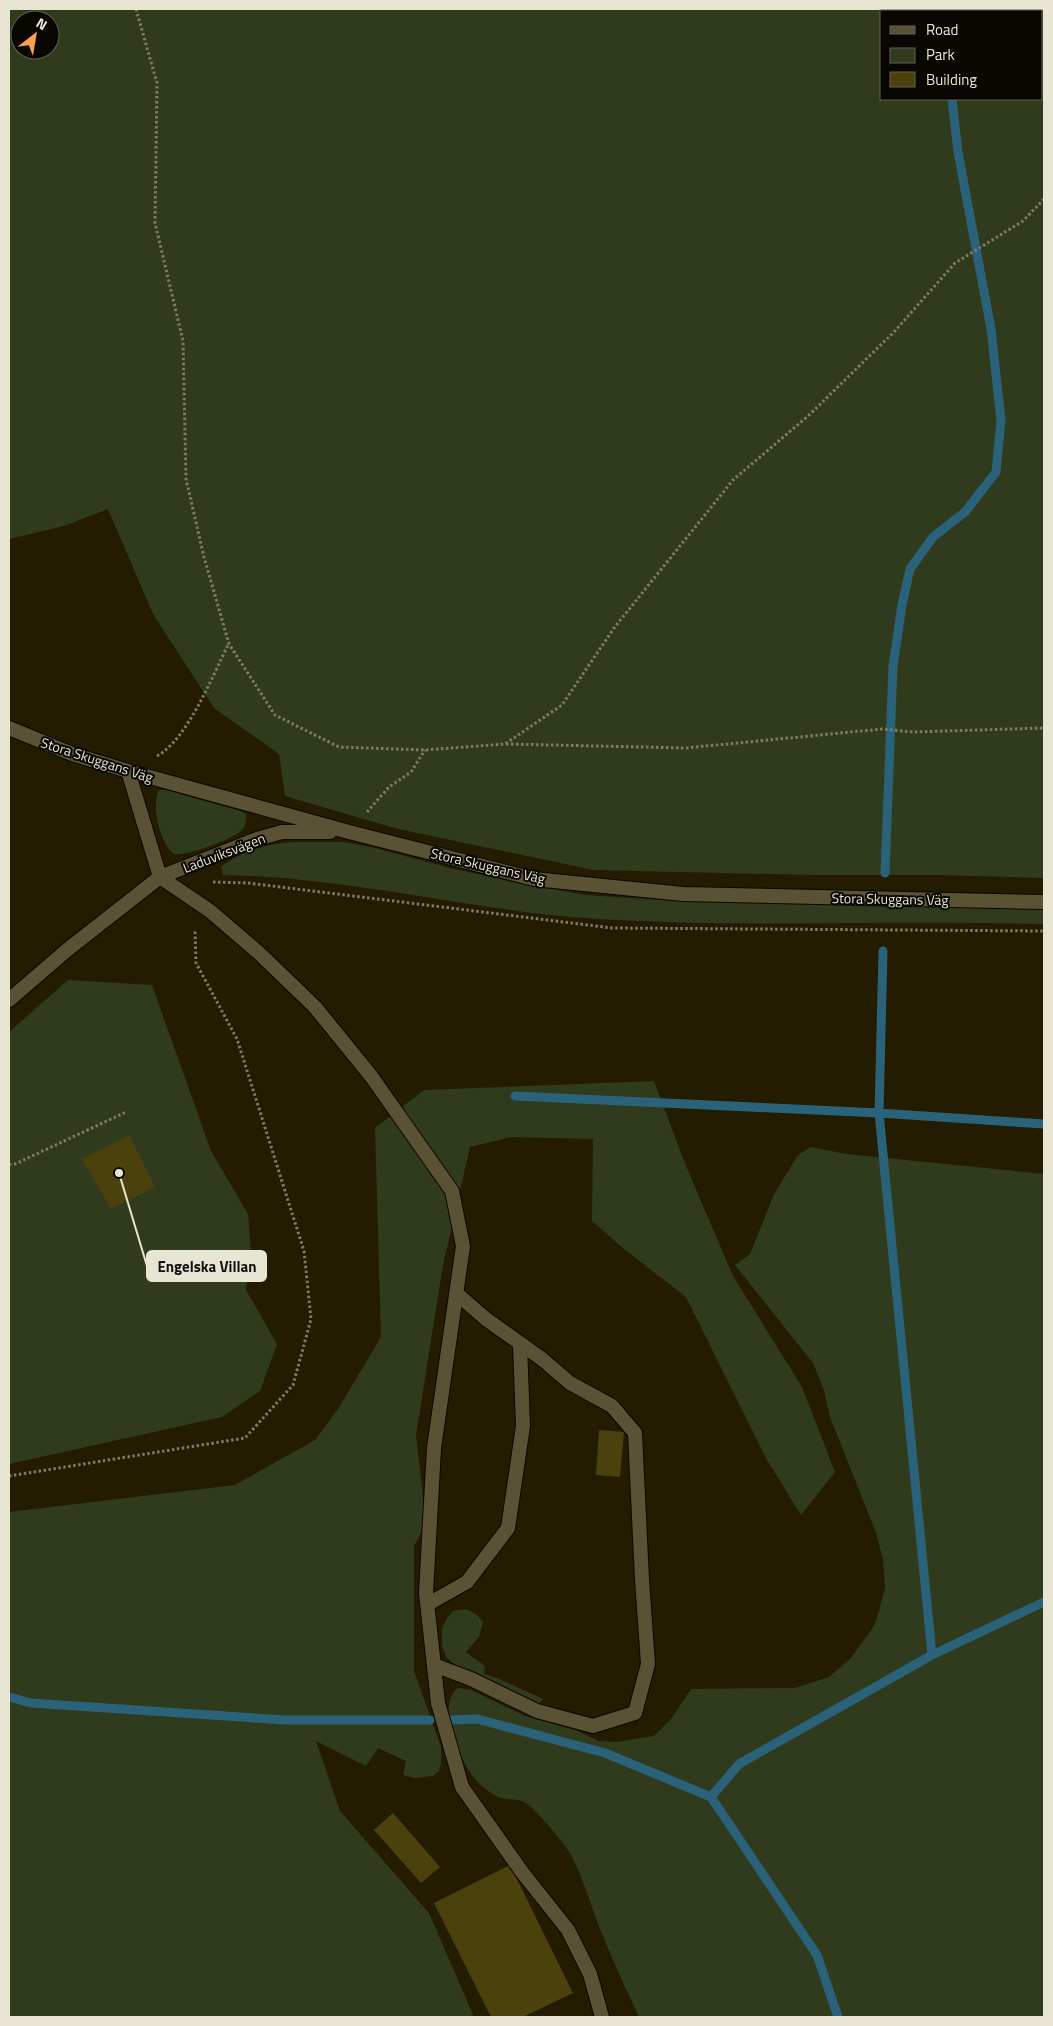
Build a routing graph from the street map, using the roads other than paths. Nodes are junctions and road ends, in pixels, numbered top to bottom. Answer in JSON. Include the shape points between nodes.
{"nodes":[{"id":1,"x":9,"y":728,"type":"edge"},
{"id":2,"x":128,"y":771,"type":"junction"},
{"id":3,"x":349,"y":832,"type":"junction"},
{"id":4,"x":160,"y":878,"type":"junction"},
{"id":5,"x":1044,"y":902,"type":"edge"},
{"id":6,"x":9,"y":1000,"type":"edge"},
{"id":7,"x":456,"y":1293,"type":"junction"},
{"id":8,"x":520,"y":1344,"type":"junction"},
{"id":9,"x":428,"y":1604,"type":"junction"},
{"id":10,"x":434,"y":1665,"type":"junction"},
{"id":11,"x":602,"y":2017,"type":"edge"}],
"edges":[{"from":1,"to":2,"type":"street","name":"Stora Skuggans Väg","via":[[72,754]]},
{"from":2,"to":3,"type":"street","name":"Stora Skuggans Väg"},
{"from":2,"to":4,"type":"street"},
{"from":3,"to":4,"type":"street","name":"Laduviksvägen","via":[[282,832]]},
{"from":3,"to":5,"type":"street","name":"Stora Skuggans Väg","via":[[534,879],[683,894]]},
{"from":4,"to":6,"type":"street","name":"Laduviksvägen"},
{"from":4,"to":7,"type":"street","via":[[210,911],[260,954],[315,1007],[380,1088],[452,1191],[462,1246]]},
{"from":7,"to":8,"type":"street"},
{"from":7,"to":9,"type":"street","via":[[434,1448]]},
{"from":8,"to":9,"type":"street","via":[[523,1426],[508,1528],[467,1582]]},
{"from":8,"to":10,"type":"street","via":[[570,1384],[612,1406],[635,1433],[648,1664],[635,1713],[593,1726],[537,1711]]},
{"from":9,"to":10,"type":"street"},
{"from":10,"to":11,"type":"street","via":[[438,1703],[462,1787],[568,1930],[590,1974]]}]}
